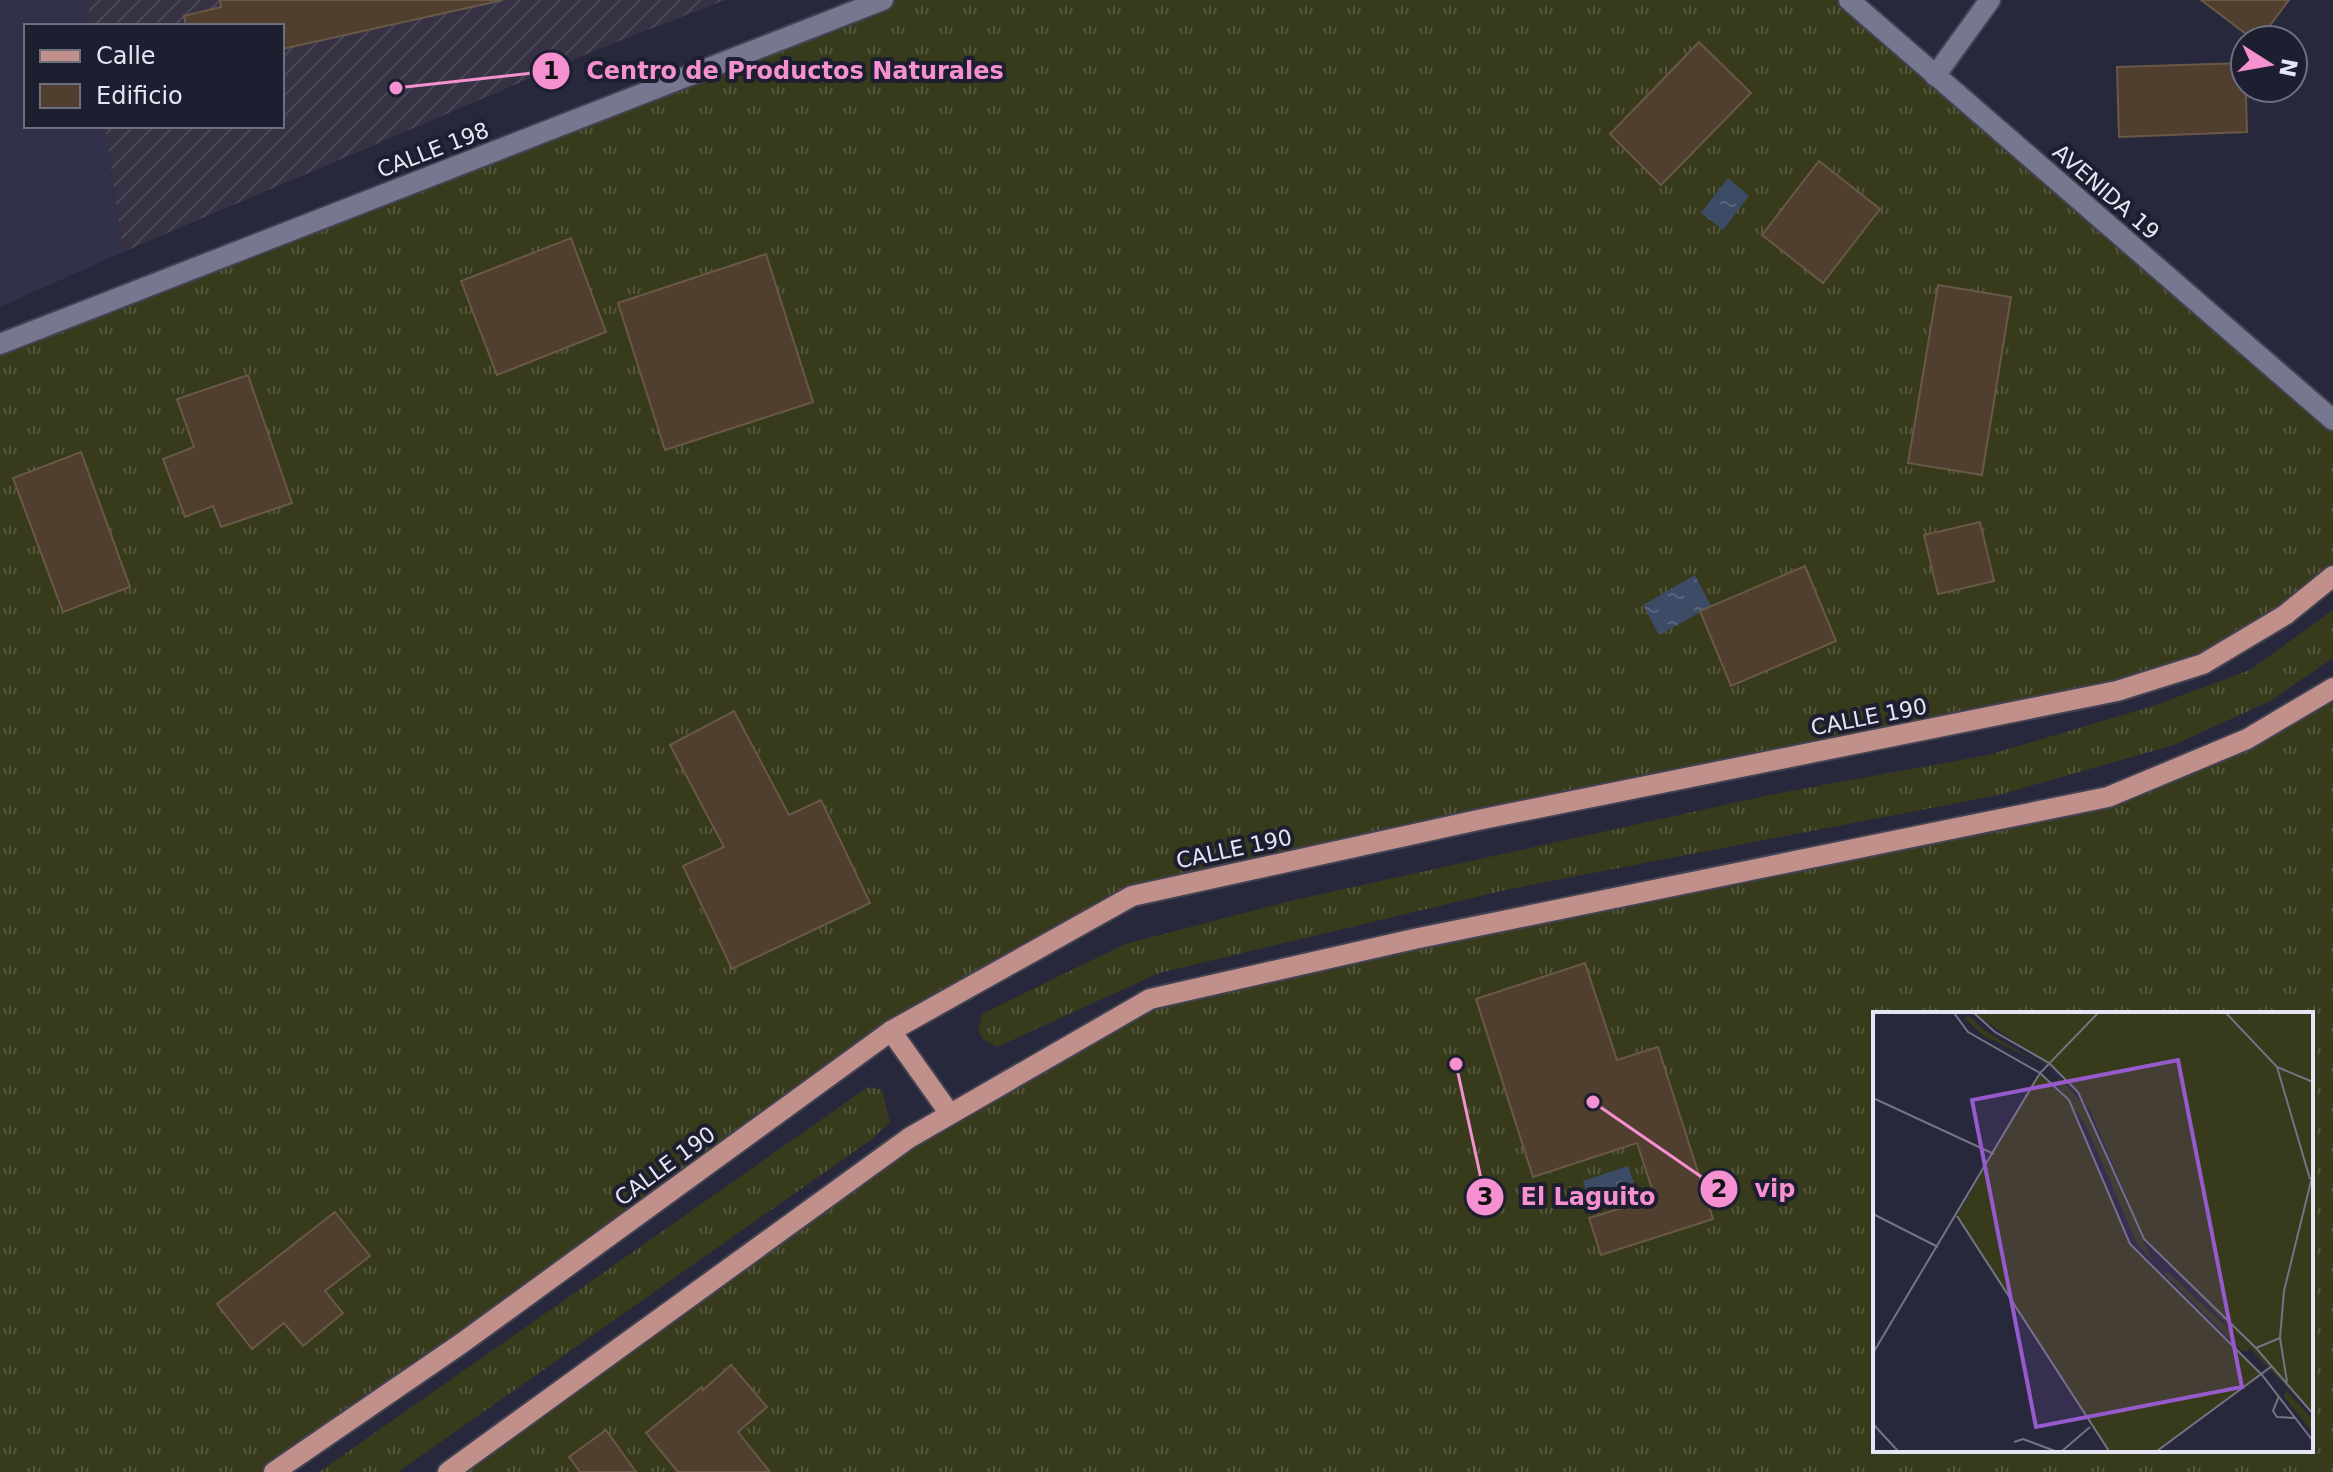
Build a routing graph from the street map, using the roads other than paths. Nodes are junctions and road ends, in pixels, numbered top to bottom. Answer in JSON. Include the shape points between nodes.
{"nodes":[{"id":1,"x":883,"y":0,"type":"edge"},
{"id":2,"x":1849,"y":0,"type":"edge"},
{"id":3,"x":1990,"y":0,"type":"edge"},
{"id":4,"x":1935,"y":76,"type":"junction"},
{"id":5,"x":0,"y":344,"type":"edge"},
{"id":6,"x":2333,"y":420,"type":"edge"},
{"id":7,"x":2333,"y":576,"type":"edge"},
{"id":8,"x":2333,"y":688,"type":"edge"},
{"id":9,"x":891,"y":1031,"type":"junction"},
{"id":10,"x":950,"y":1114,"type":"junction"},
{"id":11,"x":274,"y":1472,"type":"edge"},
{"id":12,"x":448,"y":1472,"type":"edge"}],
"edges":[{"from":1,"to":5,"type":"street","name":"CALLE 198"},
{"from":2,"to":4,"type":"street","name":"AVENIDA 19"},
{"from":3,"to":4,"type":"street"},
{"from":4,"to":6,"type":"street","name":"AVENIDA 19"},
{"from":7,"to":9,"type":"main road","name":"CALLE 190","via":[[2285,615],[2203,664],[2117,691],[1132,896]]},
{"from":8,"to":10,"type":"main road","via":[[2247,739],[2108,797],[1414,939],[1150,999]]},
{"from":9,"to":10,"type":"main road"},
{"from":9,"to":11,"type":"main road","name":"CALLE 190","via":[[462,1343]]},
{"from":10,"to":12,"type":"main road","via":[[909,1138]]}]}
